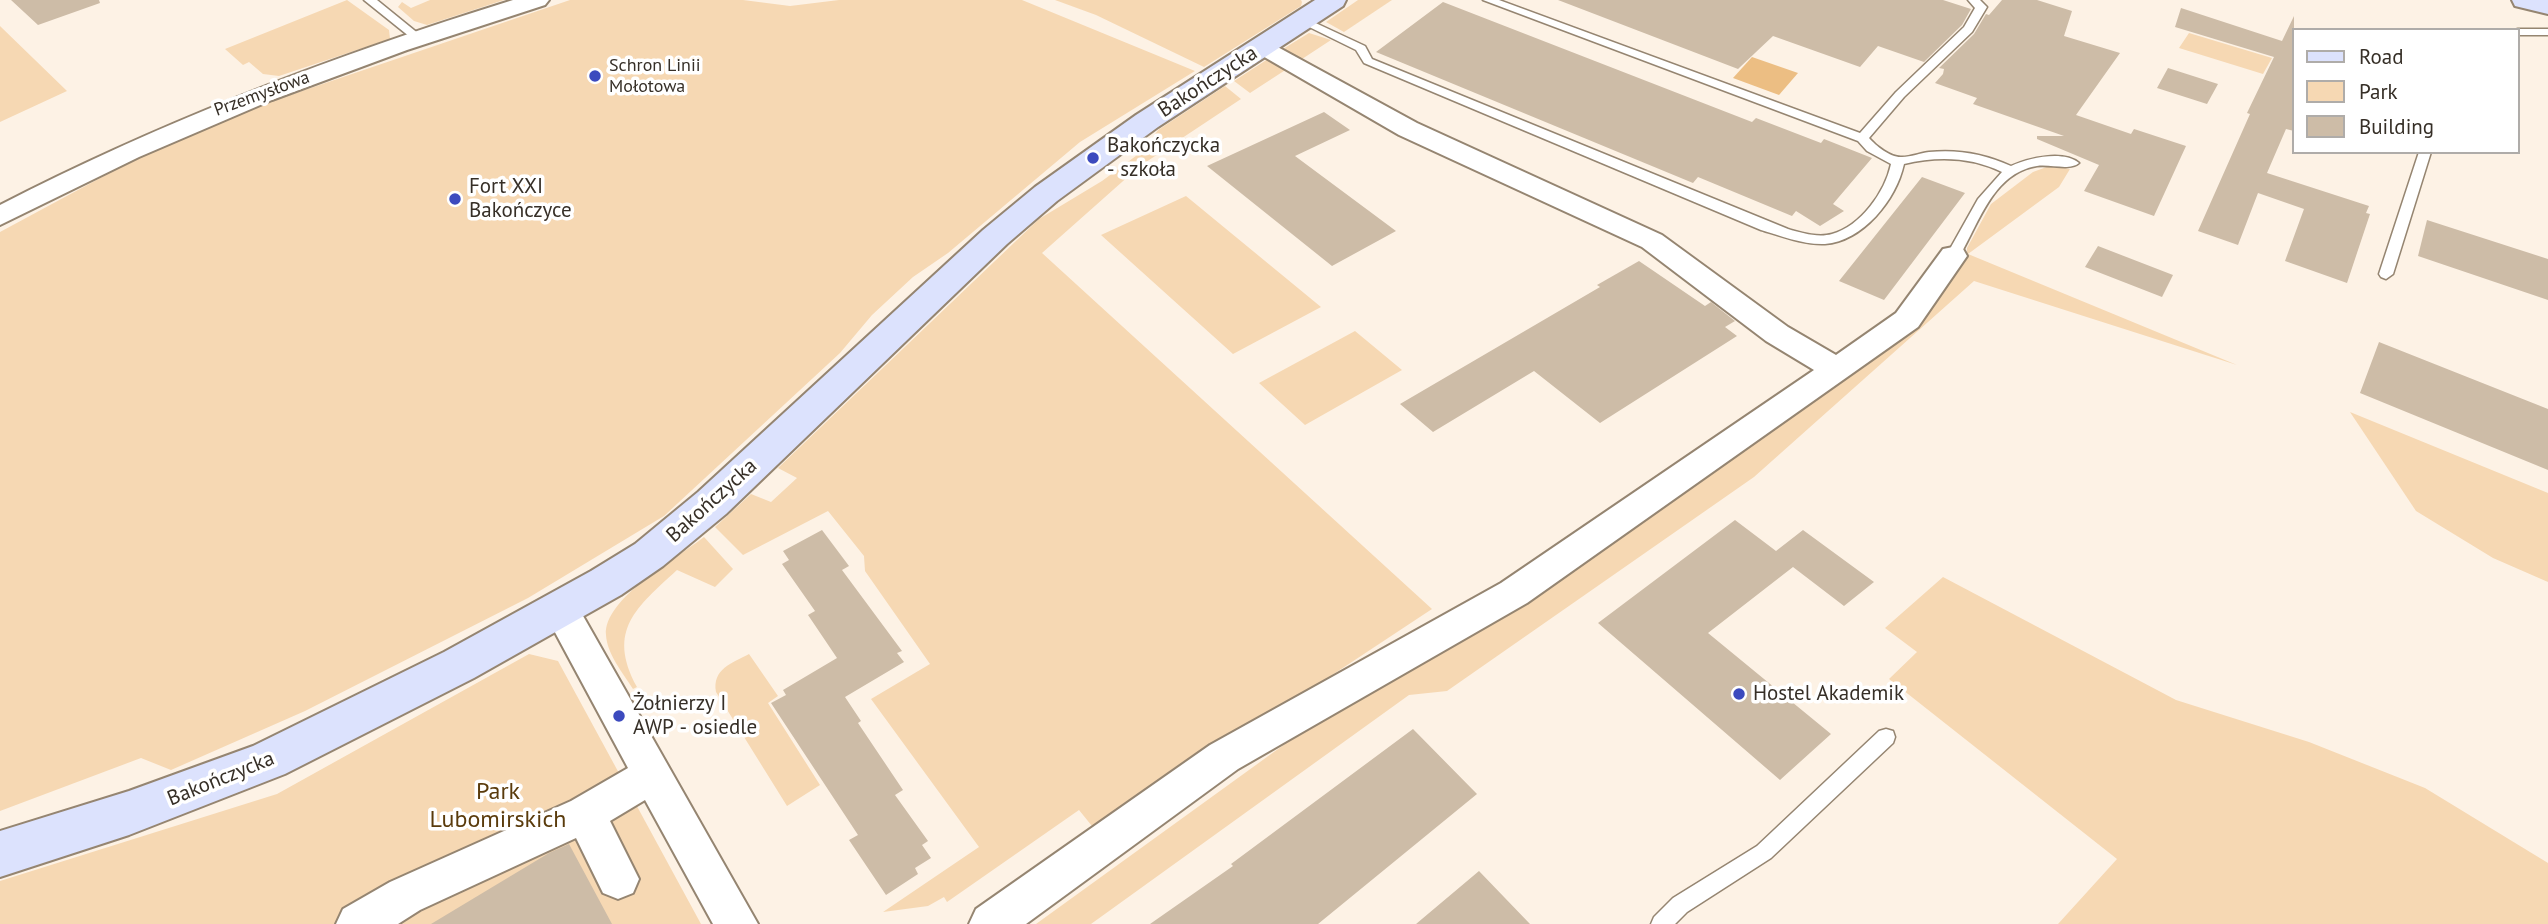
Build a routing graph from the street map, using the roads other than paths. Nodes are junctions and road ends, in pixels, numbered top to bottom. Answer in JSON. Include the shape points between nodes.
{"nodes":[{"id":1,"x":370,"y":0,"type":"edge"},
{"id":2,"x":537,"y":0,"type":"edge"},
{"id":3,"x":1333,"y":0,"type":"edge"},
{"id":4,"x":1489,"y":0,"type":"edge"},
{"id":5,"x":1974,"y":0,"type":"edge"},
{"id":6,"x":2525,"y":0,"type":"edge"},
{"id":7,"x":2548,"y":6,"type":"edge"},
{"id":8,"x":1303,"y":21,"type":"junction"},
{"id":9,"x":2520,"y":32,"type":"edge"},
{"id":10,"x":2548,"y":32,"type":"edge"},
{"id":11,"x":419,"y":39,"type":"junction"},
{"id":12,"x":1263,"y":47,"type":"junction"},
{"id":13,"x":1862,"y":138,"type":"junction"},
{"id":14,"x":2424,"y":154,"type":"edge"},
{"id":15,"x":1898,"y":162,"type":"junction"},
{"id":16,"x":2073,"y":163,"type":"dead end"},
{"id":17,"x":2009,"y":170,"type":"junction"},
{"id":18,"x":0,"y":216,"type":"edge"},
{"id":19,"x":1953,"y":256,"type":"joint"},
{"id":20,"x":2386,"y":274,"type":"dead end"},
{"id":21,"x":1837,"y":370,"type":"junction"},
{"id":22,"x":561,"y":610,"type":"junction"},
{"id":23,"x":1886,"y":737,"type":"dead end"},
{"id":24,"x":652,"y":775,"type":"junction"},
{"id":25,"x":586,"y":814,"type":"junction"},
{"id":26,"x":0,"y":854,"type":"edge"},
{"id":27,"x":618,"y":879,"type":"dead end"},
{"id":28,"x":358,"y":924,"type":"edge"},
{"id":29,"x":736,"y":924,"type":"edge"},
{"id":30,"x":991,"y":924,"type":"edge"},
{"id":31,"x":1661,"y":924,"type":"edge"}],
"edges":[{"from":1,"to":11,"type":"lane"},
{"from":2,"to":11,"type":"street","name":"Przemysłowa"},
{"from":3,"to":8,"type":"street","name":"Bakończycka"},
{"from":4,"to":13,"type":"lane"},
{"from":5,"to":13,"type":"lane","via":[[1980,14]]},
{"from":6,"to":7,"type":"street"},
{"from":8,"to":12,"type":"street","name":"Bakończycka"},
{"from":8,"to":15,"type":"lane","via":[[1361,48],[1368,61],[1754,222],[1807,239],[1846,236],[1865,220],[1893,187]]},
{"from":9,"to":10,"type":"lane"},
{"from":11,"to":18,"type":"street","name":"Przemysłowa","via":[[206,114]]},
{"from":12,"to":21,"type":"street","via":[[1408,129],[1652,241],[1777,334]]},
{"from":12,"to":22,"type":"street","name":"Bakończycka","via":[[1115,142],[1046,194],[682,529]]},
{"from":13,"to":15,"type":"lane"},
{"from":14,"to":20,"type":"lane"},
{"from":15,"to":17,"type":"lane","via":[[1925,156],[1971,156]]},
{"from":16,"to":17,"type":"lane","via":[[2053,159]]},
{"from":17,"to":19,"type":"lane","via":[[1989,189]]},
{"from":19,"to":21,"type":"street","via":[[1907,320]]},
{"from":21,"to":30,"type":"street","via":[[1514,593],[1224,757]]},
{"from":22,"to":24,"type":"street"},
{"from":22,"to":26,"type":"street","name":"Bakończycka","via":[[269,760],[153,805]]},
{"from":23,"to":31,"type":"lane","via":[[1764,852],[1680,905]]},
{"from":24,"to":25,"type":"street"},
{"from":24,"to":29,"type":"street"},
{"from":25,"to":27,"type":"street"},
{"from":25,"to":28,"type":"street","via":[[405,897]]}]}
